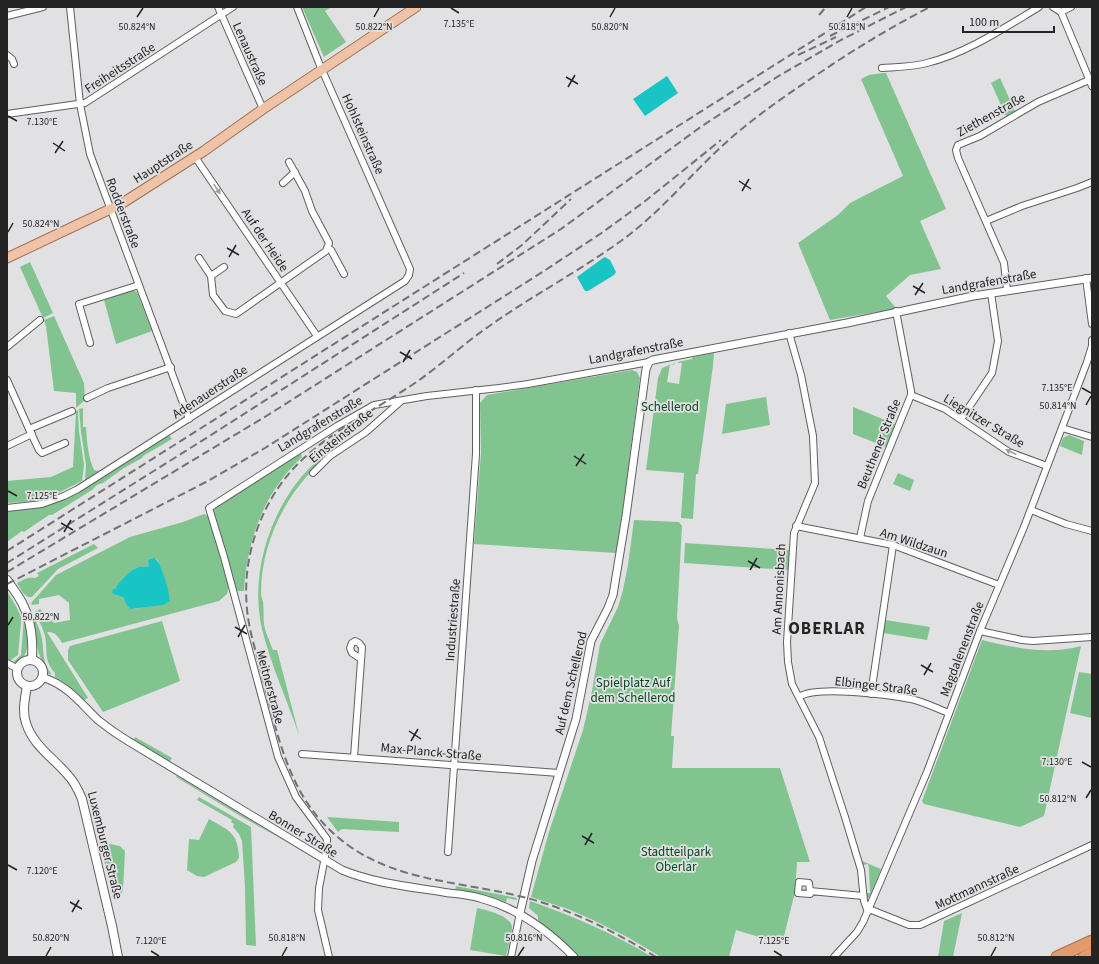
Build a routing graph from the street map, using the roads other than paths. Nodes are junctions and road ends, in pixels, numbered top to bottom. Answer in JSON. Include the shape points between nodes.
{"nodes":[{"id":1,"x":43,"y":7,"type":"edge"},
{"id":2,"x":70,"y":7,"type":"edge"},
{"id":3,"x":218,"y":7,"type":"edge"},
{"id":4,"x":233,"y":7,"type":"edge"},
{"id":5,"x":297,"y":7,"type":"edge"},
{"id":6,"x":416,"y":7,"type":"edge"},
{"id":7,"x":1039,"y":7,"type":"edge"},
{"id":8,"x":1053,"y":7,"type":"edge"},
{"id":9,"x":1071,"y":7,"type":"edge"},
{"id":10,"x":1061,"y":12,"type":"junction"},
{"id":11,"x":221,"y":15,"type":"junction"},
{"id":12,"x":7,"y":16,"type":"edge"},
{"id":13,"x":7,"y":55,"type":"edge"},
{"id":14,"x":14,"y":64,"type":"dead end"},
{"id":15,"x":882,"y":68,"type":"dead end"},
{"id":16,"x":323,"y":70,"type":"junction"},
{"id":17,"x":1089,"y":80,"type":"junction"},
{"id":18,"x":1092,"y":86,"type":"edge"},
{"id":19,"x":80,"y":104,"type":"junction"},
{"id":20,"x":263,"y":110,"type":"junction"},
{"id":21,"x":7,"y":114,"type":"edge"},
{"id":22,"x":195,"y":157,"type":"junction"},
{"id":23,"x":289,"y":162,"type":"dead end"},
{"id":24,"x":294,"y":172,"type":"junction"},
{"id":25,"x":283,"y":182,"type":"dead end"},
{"id":26,"x":1092,"y":182,"type":"edge"},
{"id":27,"x":110,"y":210,"type":"junction"},
{"id":28,"x":986,"y":221,"type":"junction"},
{"id":29,"x":328,"y":248,"type":"junction"},
{"id":30,"x":8,"y":255,"type":"edge"},
{"id":31,"x":199,"y":258,"type":"dead end"},
{"id":32,"x":224,"y":267,"type":"dead end"},
{"id":33,"x":410,"y":269,"type":"joint"},
{"id":34,"x":344,"y":274,"type":"dead end"},
{"id":35,"x":211,"y":276,"type":"junction"},
{"id":36,"x":1089,"y":278,"type":"edge"},
{"id":37,"x":280,"y":283,"type":"junction"},
{"id":38,"x":138,"y":285,"type":"junction"},
{"id":39,"x":1007,"y":290,"type":"junction"},
{"id":40,"x":991,"y":293,"type":"junction"},
{"id":41,"x":896,"y":311,"type":"junction"},
{"id":42,"x":40,"y":320,"type":"dead end"},
{"id":43,"x":1092,"y":324,"type":"edge"},
{"id":44,"x":789,"y":333,"type":"junction"},
{"id":45,"x":317,"y":336,"type":"junction"},
{"id":46,"x":1092,"y":340,"type":"edge"},
{"id":47,"x":90,"y":343,"type":"dead end"},
{"id":48,"x":7,"y":347,"type":"edge"},
{"id":49,"x":649,"y":362,"type":"junction"},
{"id":50,"x":171,"y":367,"type":"junction"},
{"id":51,"x":7,"y":380,"type":"edge"},
{"id":52,"x":476,"y":390,"type":"junction"},
{"id":53,"x":911,"y":395,"type":"junction"},
{"id":54,"x":87,"y":398,"type":"dead end"},
{"id":55,"x":401,"y":401,"type":"junction"},
{"id":56,"x":72,"y":411,"type":"dead end"},
{"id":57,"x":190,"y":419,"type":"junction"},
{"id":58,"x":960,"y":419,"type":"junction"},
{"id":59,"x":1062,"y":428,"type":"junction"},
{"id":60,"x":30,"y":432,"type":"junction"},
{"id":61,"x":1092,"y":437,"type":"edge"},
{"id":62,"x":65,"y":443,"type":"dead end"},
{"id":63,"x":7,"y":446,"type":"edge"},
{"id":64,"x":1047,"y":466,"type":"junction"},
{"id":65,"x":313,"y":473,"type":"dead end"},
{"id":66,"x":7,"y":508,"type":"edge"},
{"id":67,"x":209,"y":508,"type":"joint"},
{"id":68,"x":1031,"y":510,"type":"junction"},
{"id":69,"x":796,"y":526,"type":"junction"},
{"id":70,"x":1092,"y":531,"type":"edge"},
{"id":71,"x":860,"y":538,"type":"junction"},
{"id":72,"x":893,"y":545,"type":"junction"},
{"id":73,"x":7,"y":580,"type":"edge"},
{"id":74,"x":999,"y":585,"type":"junction"},
{"id":75,"x":980,"y":631,"type":"junction"},
{"id":76,"x":1092,"y":637,"type":"edge"},
{"id":77,"x":361,"y":659,"type":"dead end"},
{"id":78,"x":32,"y":660,"type":"junction"},
{"id":79,"x":7,"y":663,"type":"edge"},
{"id":80,"x":18,"y":669,"type":"junction"},
{"id":81,"x":42,"y":677,"type":"junction"},
{"id":82,"x":27,"y":686,"type":"junction"},
{"id":83,"x":871,"y":694,"type":"junction"},
{"id":84,"x":799,"y":697,"type":"junction"},
{"id":85,"x":949,"y":713,"type":"junction"},
{"id":86,"x":302,"y":754,"type":"dead end"},
{"id":87,"x":354,"y":757,"type":"junction"},
{"id":88,"x":454,"y":765,"type":"junction"},
{"id":89,"x":559,"y":773,"type":"junction"},
{"id":90,"x":1092,"y":845,"type":"edge"},
{"id":91,"x":448,"y":852,"type":"dead end"},
{"id":92,"x":324,"y":861,"type":"junction"},
{"id":93,"x":810,"y":891,"type":"dead end"},
{"id":94,"x":863,"y":896,"type":"junction"},
{"id":95,"x":869,"y":910,"type":"junction"},
{"id":96,"x":520,"y":913,"type":"junction"},
{"id":97,"x":1092,"y":941,"type":"edge"},
{"id":98,"x":1092,"y":953,"type":"edge"},
{"id":99,"x":118,"y":957,"type":"edge"},
{"id":100,"x":329,"y":957,"type":"edge"},
{"id":101,"x":511,"y":957,"type":"edge"},
{"id":102,"x":574,"y":957,"type":"edge"},
{"id":103,"x":834,"y":957,"type":"edge"},
{"id":104,"x":1056,"y":957,"type":"edge"},
{"id":105,"x":1084,"y":957,"type":"edge"}],
"edges":[{"from":1,"to":12,"type":"street"},
{"from":2,"to":19,"type":"street","name":"Rodderstraße"},
{"from":3,"to":11,"type":"street","name":"Lenaustraße"},
{"from":4,"to":11,"type":"street","name":"Freiheitsstraße"},
{"from":5,"to":16,"type":"street","name":"Hohlsteinstraße"},
{"from":6,"to":16,"type":"main road","name":"Hauptstraße"},
{"from":7,"to":15,"type":"street","via":[[952,55],[915,66]]},
{"from":8,"to":10,"type":"street"},
{"from":9,"to":10,"type":"street"},
{"from":10,"to":17,"type":"street"},
{"from":11,"to":19,"type":"street","name":"Freiheitsstraße"},
{"from":11,"to":20,"type":"street","name":"Lenaustraße"},
{"from":13,"to":14,"type":"street"},
{"from":16,"to":20,"type":"main road","name":"Hauptstraße"},
{"from":16,"to":33,"type":"street","name":"Hohlsteinstraße"},
{"from":17,"to":18,"type":"street"},
{"from":17,"to":28,"type":"street","name":"Ziethenstraße","via":[[1038,102],[957,147],[956,153]]},
{"from":19,"to":21,"type":"street","name":"Freiheitsstraße"},
{"from":19,"to":27,"type":"street","name":"Rodderstraße","via":[[90,154]]},
{"from":20,"to":22,"type":"main road","name":"Hauptstraße"},
{"from":22,"to":27,"type":"main road","name":"Hauptstraße"},
{"from":22,"to":37,"type":"street","name":"Auf der Heide","one_way":true},
{"from":23,"to":24,"type":"street"},
{"from":24,"to":25,"type":"street"},
{"from":24,"to":29,"type":"street","via":[[329,243]]},
{"from":26,"to":28,"type":"street","via":[[1028,203]]},
{"from":27,"to":30,"type":"main road","name":"Hauptstraße"},
{"from":27,"to":38,"type":"street","name":"Rodderstraße"},
{"from":28,"to":39,"type":"street","name":"Ziethenstraße","via":[[1004,263]]},
{"from":29,"to":34,"type":"street"},
{"from":29,"to":37,"type":"street"},
{"from":31,"to":35,"type":"street"},
{"from":32,"to":35,"type":"street"},
{"from":33,"to":45,"type":"street","name":"Adenauerstraße","via":[[405,281]]},
{"from":35,"to":37,"type":"street","via":[[214,295],[225,311],[236,314]]},
{"from":36,"to":39,"type":"street","name":"Landgrafenstraße"},
{"from":36,"to":43,"type":"street"},
{"from":37,"to":45,"type":"street","name":"Auf der Heide"},
{"from":38,"to":47,"type":"street","via":[[79,304]]},
{"from":38,"to":50,"type":"street","name":"Rodderstraße"},
{"from":39,"to":40,"type":"street","name":"Landgrafenstraße"},
{"from":40,"to":41,"type":"street","name":"Landgrafenstraße"},
{"from":40,"to":58,"type":"street","via":[[998,341],[992,373]]},
{"from":41,"to":44,"type":"street","name":"Landgrafenstraße"},
{"from":41,"to":53,"type":"street","name":"Beuthener Straße"},
{"from":42,"to":48,"type":"street"},
{"from":44,"to":49,"type":"street","name":"Landgrafenstraße"},
{"from":44,"to":69,"type":"street","name":"Am Annonisbach","via":[[801,375],[813,436],[815,484]]},
{"from":45,"to":57,"type":"street","name":"Adenauerstraße"},
{"from":46,"to":59,"type":"street","name":"Magdalenenstraße","via":[[1087,362]]},
{"from":49,"to":52,"type":"street","name":"Landgrafenstraße","via":[[528,384]]},
{"from":49,"to":89,"type":"street","name":"Auf dem Schellerod","via":[[616,582],[608,608],[591,641],[576,719]]},
{"from":50,"to":54,"type":"street","via":[[108,388]]},
{"from":50,"to":57,"type":"street","name":"Rodderstraße"},
{"from":51,"to":60,"type":"street"},
{"from":52,"to":55,"type":"street","name":"Landgrafenstraße"},
{"from":52,"to":88,"type":"street","name":"Industriestraße","via":[[476,454]]},
{"from":53,"to":58,"type":"street","name":"Liegnitzer Straße","via":[[945,409]]},
{"from":53,"to":71,"type":"street","name":"Beuthener Straße","via":[[868,501]]},
{"from":55,"to":65,"type":"street","name":"Einsteinstraße","via":[[366,432],[330,456]]},
{"from":55,"to":67,"type":"street","name":"Landgrafenstraße","via":[[374,405],[356,415]]},
{"from":56,"to":60,"type":"street"},
{"from":57,"to":66,"type":"street","name":"Adenauerstraße","via":[[64,496],[42,504]]},
{"from":64,"to":58,"type":"street","name":"Liegnitzer Straße","one_way":true,"via":[[1008,452]]},
{"from":59,"to":61,"type":"street"},
{"from":59,"to":64,"type":"street","name":"Magdalenenstraße"},
{"from":60,"to":62,"type":"street","via":[[42,453]]},
{"from":60,"to":63,"type":"street"},
{"from":64,"to":68,"type":"street","name":"Magdalenenstraße"},
{"from":67,"to":92,"type":"street","name":"Meitnerstraße","via":[[278,757],[296,797],[327,839]]},
{"from":68,"to":70,"type":"street"},
{"from":68,"to":74,"type":"street","name":"Magdalenenstraße"},
{"from":69,"to":71,"type":"street","name":"Am Wildzaun"},
{"from":69,"to":84,"type":"street","name":"Am Annonisbach","via":[[787,651],[789,673]]},
{"from":71,"to":72,"type":"street","name":"Am Wildzaun"},
{"from":72,"to":74,"type":"street","name":"Am Wildzaun"},
{"from":72,"to":83,"type":"street"},
{"from":73,"to":78,"type":"main road","via":[[28,615]]},
{"from":74,"to":75,"type":"street","name":"Magdalenenstraße"},
{"from":75,"to":76,"type":"street","via":[[1033,641]]},
{"from":75,"to":85,"type":"street","name":"Magdalenenstraße"},
{"from":77,"to":87,"type":"street"},
{"from":78,"to":80,"type":"main road","via":[[23,662]]},
{"from":78,"to":81,"type":"main road","via":[[41,666]]},
{"from":79,"to":80,"type":"street"},
{"from":80,"to":82,"type":"main road","via":[[20,681]]},
{"from":81,"to":82,"type":"main road","via":[[35,686]]},
{"from":81,"to":92,"type":"street","name":"Bonner Straße","via":[[70,691],[102,723],[128,741]]},
{"from":82,"to":99,"type":"main road","name":"Luxemburger Straße","via":[[24,714],[29,731],[41,749],[71,778],[82,799]]},
{"from":83,"to":84,"type":"street","name":"Elbinger Straße","via":[[828,691]]},
{"from":83,"to":85,"type":"street","name":"Elbinger Straße","via":[[912,700]]},
{"from":84,"to":94,"type":"street","name":"Am Annonisbach","via":[[819,737],[845,817],[861,870]]},
{"from":85,"to":95,"type":"street","name":"Magdalenenstraße"},
{"from":86,"to":87,"type":"street","name":"Max-Planck-Straße"},
{"from":87,"to":88,"type":"street","name":"Max-Planck-Straße"},
{"from":88,"to":89,"type":"street","name":"Max-Planck-Straße"},
{"from":88,"to":91,"type":"street","name":"Industriestraße"},
{"from":89,"to":96,"type":"street","name":"Auf dem Schellerod","via":[[532,861]]},
{"from":90,"to":95,"type":"street","name":"Mottmannstraße","via":[[920,925],[909,925]]},
{"from":92,"to":96,"type":"street","name":"Bonner Straße","via":[[362,878],[479,898]]},
{"from":92,"to":100,"type":"street","name":"Meitnerstraße","via":[[318,910]]},
{"from":93,"to":94,"type":"street"},
{"from":94,"to":95,"type":"street","name":"Am Annonisbach"},
{"from":95,"to":103,"type":"street","name":"Magdalenenstraße","via":[[857,932]]},
{"from":96,"to":101,"type":"street"},
{"from":96,"to":102,"type":"street","name":"Bonner Straße","via":[[550,934]]},
{"from":97,"to":104,"type":"highway"},
{"from":98,"to":105,"type":"highway"}]}
